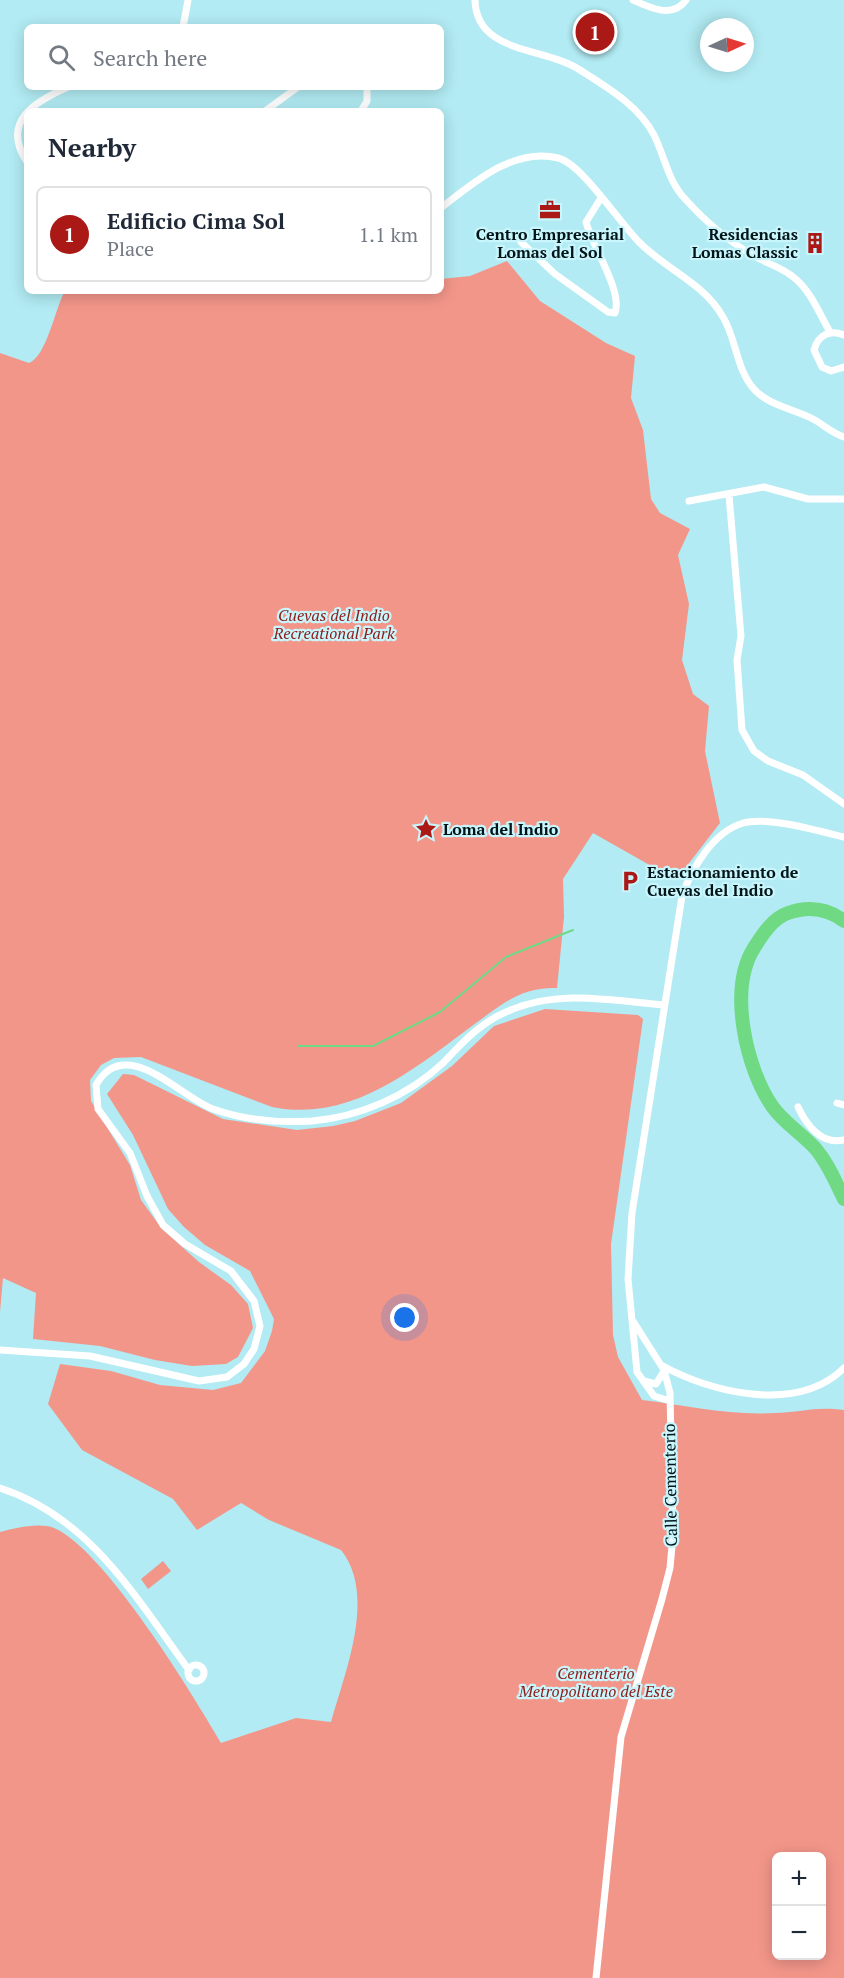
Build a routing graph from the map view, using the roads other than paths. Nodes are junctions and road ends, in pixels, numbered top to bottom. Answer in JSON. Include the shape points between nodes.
{"nodes":[{"id":1,"x":188,"y":0,"type":"edge"},
{"id":2,"x":475,"y":0,"type":"edge"},
{"id":3,"x":633,"y":0,"type":"edge"},
{"id":4,"x":686,"y":0,"type":"edge"},
{"id":5,"x":184,"y":24,"type":"edge"},
{"id":6,"x":61,"y":90,"type":"edge"},
{"id":7,"x":294,"y":90,"type":"edge"},
{"id":8,"x":367,"y":90,"type":"edge"},
{"id":9,"x":29,"y":108,"type":"edge"},
{"id":10,"x":269,"y":108,"type":"edge"},
{"id":11,"x":363,"y":108,"type":"edge"},
{"id":12,"x":24,"y":114,"type":"edge"},
{"id":13,"x":24,"y":158,"type":"edge"},
{"id":14,"x":601,"y":198,"type":"junction"},
{"id":15,"x":444,"y":206,"type":"edge"},
{"id":16,"x":521,"y":242,"type":"dead end"},
{"id":17,"x":830,"y":332,"type":"junction"},
{"id":18,"x":844,"y":335,"type":"edge"},
{"id":19,"x":844,"y":367,"type":"edge"},
{"id":20,"x":844,"y":437,"type":"edge"},
{"id":21,"x":729,"y":495,"type":"junction"},
{"id":22,"x":844,"y":499,"type":"edge"},
{"id":23,"x":689,"y":501,"type":"dead end"},
{"id":24,"x":844,"y":804,"type":"edge"},
{"id":25,"x":844,"y":837,"type":"edge"},
{"id":26,"x":663,"y":1005,"type":"junction"},
{"id":27,"x":798,"y":1107,"type":"dead end"},
{"id":28,"x":844,"y":1140,"type":"edge"},
{"id":29,"x":630,"y":1316,"type":"junction"},
{"id":30,"x":0,"y":1350,"type":"edge"},
{"id":31,"x":662,"y":1367,"type":"junction"},
{"id":32,"x":844,"y":1368,"type":"edge"},
{"id":33,"x":642,"y":1380,"type":"junction"},
{"id":34,"x":670,"y":1401,"type":"junction"},
{"id":35,"x":0,"y":1488,"type":"edge"},
{"id":36,"x":189,"y":1670,"type":"dead end"},
{"id":37,"x":596,"y":1978,"type":"edge"}],
"edges":[{"from":1,"to":5,"type":"street"},
{"from":2,"to":17,"type":"street","via":[[479,21],[492,37],[557,58],[638,113],[650,128],[684,199],[745,250],[792,275],[803,286]]},
{"from":3,"to":4,"type":"street","via":[[664,11],[677,8]]},
{"from":6,"to":9,"type":"street"},
{"from":7,"to":10,"type":"street"},
{"from":8,"to":11,"type":"street"},
{"from":12,"to":13,"type":"street","via":[[17,139]]},
{"from":14,"to":15,"type":"street","via":[[579,170],[559,158],[530,156],[486,174]]},
{"from":14,"to":16,"type":"street","via":[[586,222],[616,297],[615,313],[555,274]]},
{"from":14,"to":20,"type":"street","via":[[640,244],[707,296],[723,317],[753,388]]},
{"from":17,"to":18,"type":"street"},
{"from":17,"to":19,"type":"street","via":[[819,339],[815,356],[828,370]]},
{"from":21,"to":22,"type":"street","via":[[764,487],[808,499]]},
{"from":21,"to":23,"type":"street"},
{"from":21,"to":24,"type":"street","via":[[741,636],[737,660],[742,730],[754,751],[803,775]]},
{"from":25,"to":26,"type":"street","via":[[752,822],[742,823],[717,839],[697,865],[682,896]]},
{"from":26,"to":29,"type":"street","via":[[632,1213]]},
{"from":26,"to":30,"type":"street","via":[[576,997],[513,1009],[477,1029],[433,1071],[397,1095],[361,1111],[328,1119],[294,1122],[241,1117],[210,1107],[144,1068],[126,1066],[110,1070],[96,1085],[98,1109],[130,1153],[163,1225],[185,1244],[231,1271],[248,1291],[255,1302],[260,1326],[254,1349],[244,1364],[227,1377],[199,1381],[90,1356]]},
{"from":27,"to":28,"type":"street","via":[[808,1128],[832,1142]]},
{"from":29,"to":31,"type":"street"},
{"from":29,"to":33,"type":"street","via":[[637,1372]]},
{"from":31,"to":32,"type":"street","via":[[706,1386],[774,1394],[818,1386]]},
{"from":31,"to":33,"type":"street","via":[[656,1384]]},
{"from":31,"to":34,"type":"street"},
{"from":33,"to":34,"type":"street","name":"Calle Cementerio","via":[[654,1396]]},
{"from":34,"to":37,"type":"street","name":"Calle Cementerio","via":[[670,1568],[621,1737]]},
{"from":35,"to":36,"type":"street","via":[[50,1510],[97,1548],[120,1573]]}]}
